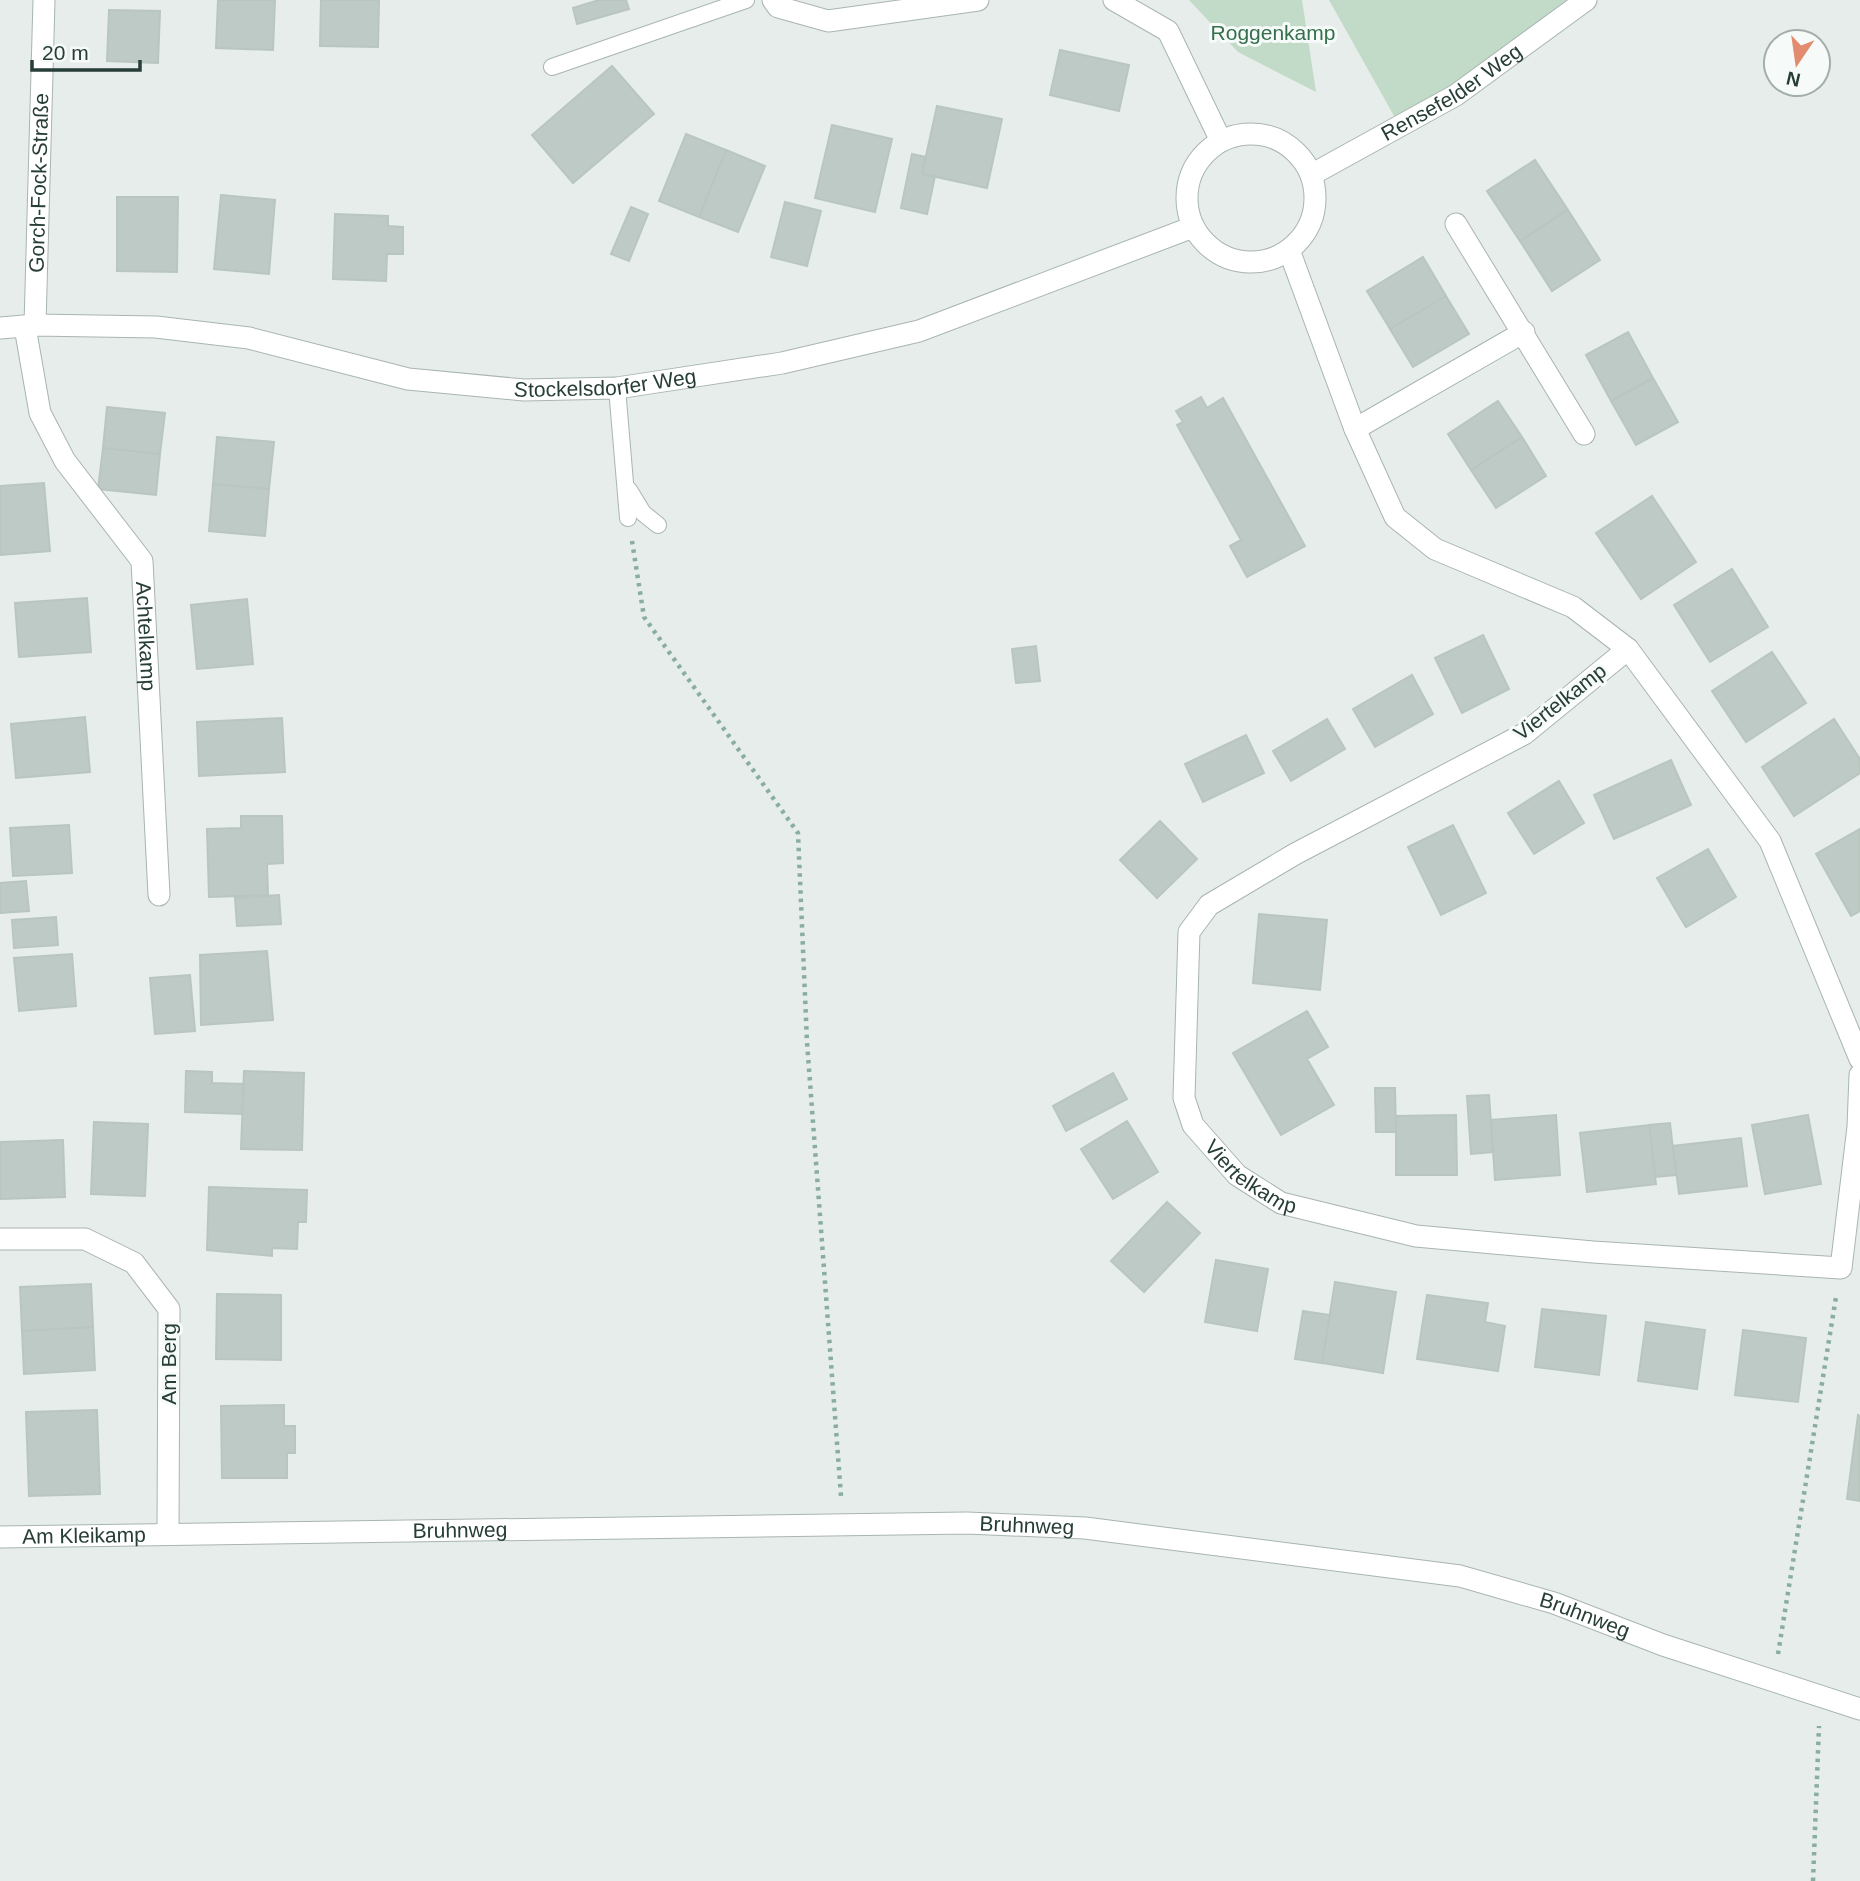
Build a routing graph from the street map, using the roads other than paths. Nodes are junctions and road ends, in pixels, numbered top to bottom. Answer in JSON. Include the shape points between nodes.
{"nodes":[{"id":1,"x":44,"y":0,"type":"edge"},
{"id":2,"x":746,"y":0,"type":"edge"},
{"id":3,"x":773,"y":0,"type":"edge"},
{"id":4,"x":978,"y":0,"type":"edge"},
{"id":5,"x":1114,"y":0,"type":"edge"},
{"id":6,"x":1586,"y":0,"type":"edge"},
{"id":7,"x":552,"y":67,"type":"dead end"},
{"id":8,"x":1221,"y":141,"type":"junction"},
{"id":9,"x":1311,"y":175,"type":"junction"},
{"id":10,"x":1456,"y":224,"type":"dead end"},
{"id":11,"x":1193,"y":227,"type":"junction"},
{"id":12,"x":1289,"y":250,"type":"junction"},
{"id":13,"x":30,"y":326,"type":"junction"},
{"id":14,"x":0,"y":328,"type":"edge"},
{"id":15,"x":1524,"y":332,"type":"junction"},
{"id":16,"x":617,"y":388,"type":"junction"},
{"id":17,"x":1355,"y":429,"type":"junction"},
{"id":18,"x":1584,"y":434,"type":"dead end"},
{"id":19,"x":625,"y":485,"type":"junction"},
{"id":20,"x":628,"y":518,"type":"road end"},
{"id":21,"x":658,"y":525,"type":"dead end"},
{"id":22,"x":1628,"y":649,"type":"junction"},
{"id":23,"x":159,"y":895,"type":"dead end"},
{"id":24,"x":1860,"y":1059,"type":"edge"},
{"id":25,"x":1860,"y":1075,"type":"edge"},
{"id":26,"x":0,"y":1238,"type":"edge"},
{"id":27,"x":168,"y":1533,"type":"junction"},
{"id":28,"x":0,"y":1537,"type":"edge"},
{"id":29,"x":1860,"y":1709,"type":"edge"}],
"edges":[{"from":1,"to":13,"type":"street","name":"Gorch-Fock-Straße"},
{"from":2,"to":7,"type":"lane"},
{"from":3,"to":4,"type":"street","via":[[778,7],[828,21]]},
{"from":5,"to":8,"type":"street","via":[[1168,31]]},
{"from":6,"to":9,"type":"street","name":"Rensefelder Weg","via":[[1456,95]]},
{"from":8,"to":9,"type":"street","via":[[1241,134],[1283,142],[1300,156]]},
{"from":8,"to":11,"type":"street","via":[[1193,169],[1187,188]]},
{"from":9,"to":12,"type":"street","via":[[1315,202],[1308,229]]},
{"from":10,"to":15,"type":"street"},
{"from":11,"to":12,"type":"street","via":[[1207,245],[1236,260],[1269,260]]},
{"from":11,"to":16,"type":"street","name":"Stockelsdorfer Weg","via":[[919,331],[782,363]]},
{"from":12,"to":17,"type":"street","name":"Viertelkamp"},
{"from":13,"to":14,"type":"street","name":"Stockelsdorfer Weg"},
{"from":13,"to":16,"type":"street","name":"Stockelsdorfer Weg","via":[[156,327],[248,338],[408,379],[524,390]]},
{"from":13,"to":23,"type":"street","name":"Achtelkamp","via":[[40,413],[65,461],[142,561]]},
{"from":15,"to":17,"type":"street"},
{"from":15,"to":18,"type":"street"},
{"from":16,"to":19,"type":"lane"},
{"from":17,"to":22,"type":"street","name":"Viertelkamp","via":[[1395,517],[1435,549],[1573,607]]},
{"from":19,"to":20,"type":"lane"},
{"from":19,"to":21,"type":"lane","via":[[643,513]]},
{"from":22,"to":24,"type":"street","name":"Viertelkamp","via":[[1770,841]]},
{"from":22,"to":25,"type":"street","name":"Viertelkamp","via":[[1524,734],[1295,854],[1209,905],[1189,932],[1184,1098],[1193,1125],[1237,1175],[1281,1203],[1416,1236],[1841,1268]]},
{"from":26,"to":27,"type":"street","name":"Am Berg","via":[[86,1239],[134,1264],[169,1309]]},
{"from":27,"to":28,"type":"street","name":"Am Kleikamp"},
{"from":27,"to":29,"type":"street","name":"Bruhnweg","via":[[386,1534],[967,1523],[1085,1528],[1460,1576],[1554,1603],[1773,1683]]}]}
